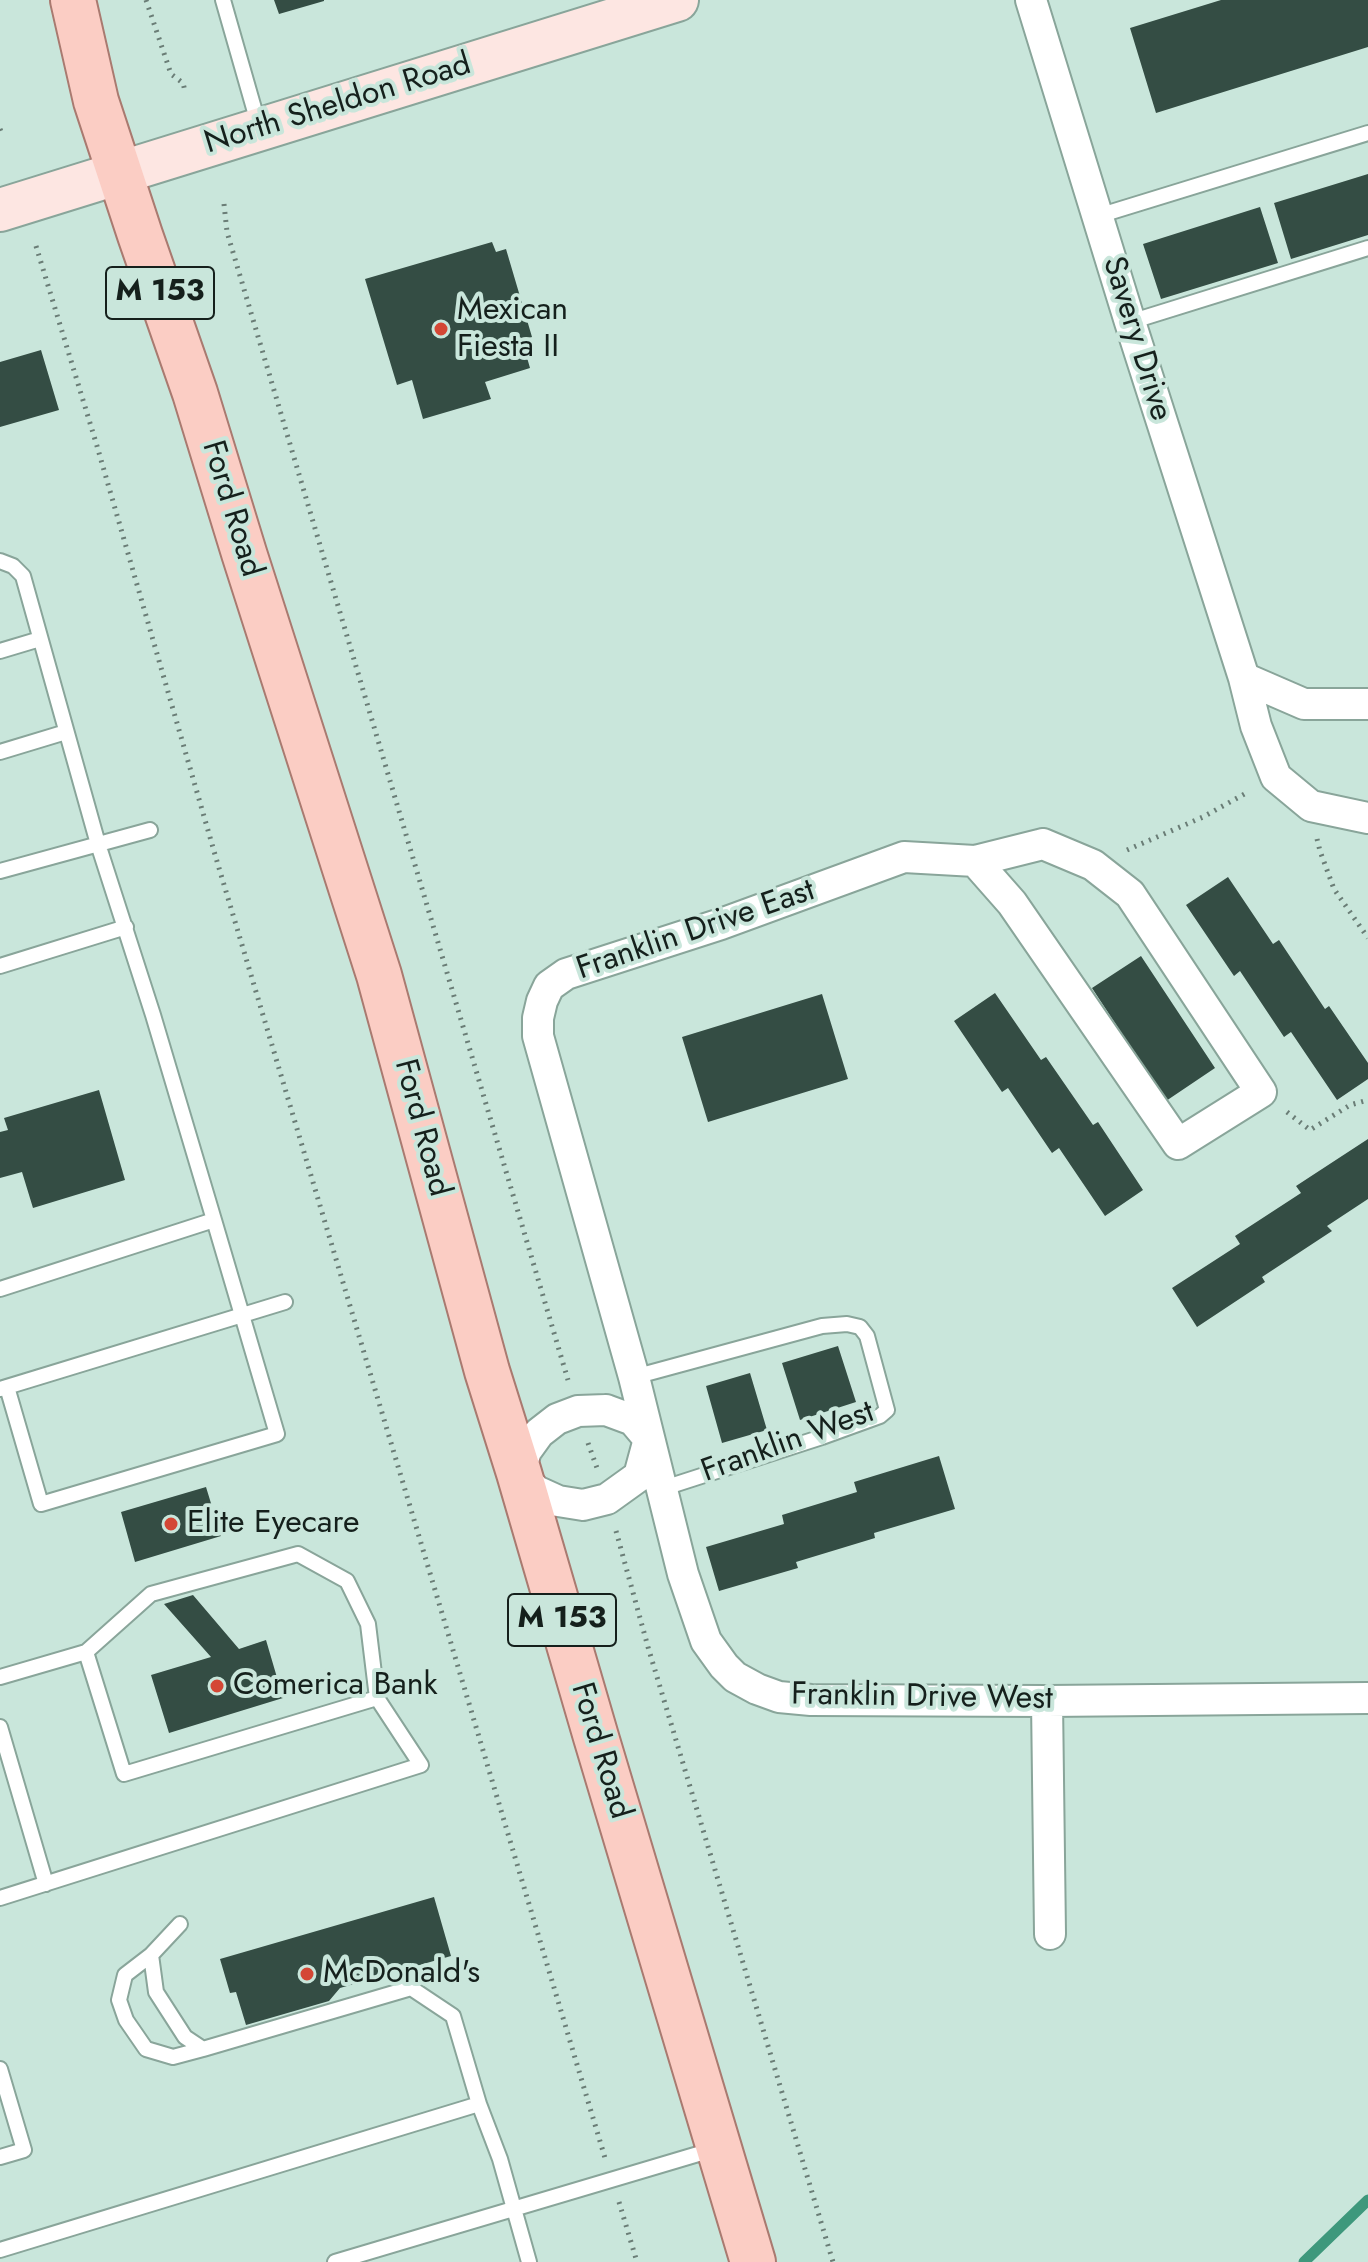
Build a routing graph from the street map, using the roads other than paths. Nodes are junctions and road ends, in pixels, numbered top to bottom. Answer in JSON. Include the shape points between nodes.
{"nodes":[{"id":1,"x":223,"y":0,"type":"edge"},
{"id":2,"x":677,"y":0,"type":"edge"},
{"id":3,"x":1031,"y":0,"type":"edge"},
{"id":4,"x":79,"y":2,"type":"edge"},
{"id":5,"x":260,"y":130,"type":"junction"},
{"id":6,"x":1368,"y":133,"type":"edge"},
{"id":7,"x":121,"y":172,"type":"junction"},
{"id":8,"x":0,"y":210,"type":"edge"},
{"id":9,"x":1098,"y":216,"type":"junction"},
{"id":10,"x":1368,"y":248,"type":"edge"},
{"id":11,"x":1130,"y":322,"type":"junction"},
{"id":12,"x":0,"y":561,"type":"edge"},
{"id":13,"x":40,"y":639,"type":"junction"},
{"id":14,"x":0,"y":651,"type":"edge"},
{"id":15,"x":1244,"y":678,"type":"junction"},
{"id":16,"x":1368,"y":704,"type":"edge"},
{"id":17,"x":66,"y":732,"type":"junction"},
{"id":18,"x":0,"y":752,"type":"edge"},
{"id":19,"x":1368,"y":818,"type":"edge"},
{"id":20,"x":150,"y":830,"type":"dead end"},
{"id":21,"x":98,"y":844,"type":"junction"},
{"id":22,"x":975,"y":861,"type":"junction"},
{"id":23,"x":0,"y":871,"type":"edge"},
{"id":24,"x":126,"y":927,"type":"junction"},
{"id":25,"x":0,"y":966,"type":"edge"},
{"id":26,"x":214,"y":1220,"type":"junction"},
{"id":27,"x":0,"y":1289,"type":"edge"},
{"id":28,"x":285,"y":1302,"type":"dead end"},
{"id":29,"x":241,"y":1315,"type":"junction"},
{"id":30,"x":634,"y":1377,"type":"junction"},
{"id":31,"x":4,"y":1388,"type":"edge"},
{"id":32,"x":649,"y":1439,"type":"junction"},
{"id":33,"x":519,"y":1473,"type":"junction"},
{"id":34,"x":661,"y":1489,"type":"junction"},
{"id":35,"x":86,"y":1652,"type":"junction"},
{"id":36,"x":0,"y":1677,"type":"edge"},
{"id":37,"x":377,"y":1698,"type":"junction"},
{"id":38,"x":1368,"y":1698,"type":"edge"},
{"id":39,"x":1047,"y":1701,"type":"junction"},
{"id":40,"x":0,"y":1727,"type":"edge"},
{"id":41,"x":46,"y":1884,"type":"junction"},
{"id":42,"x":0,"y":1898,"type":"edge"},
{"id":43,"x":180,"y":1924,"type":"dead end"},
{"id":44,"x":1050,"y":1934,"type":"dead end"},
{"id":45,"x":151,"y":1955,"type":"junction"},
{"id":46,"x":203,"y":2049,"type":"junction"},
{"id":47,"x":0,"y":2069,"type":"edge"},
{"id":48,"x":479,"y":2104,"type":"junction"},
{"id":49,"x":719,"y":2148,"type":"junction"},
{"id":50,"x":0,"y":2157,"type":"edge"},
{"id":51,"x":514,"y":2209,"type":"junction"},
{"id":52,"x":0,"y":2250,"type":"edge"},
{"id":53,"x":335,"y":2262,"type":"edge"},
{"id":54,"x":529,"y":2262,"type":"edge"},
{"id":55,"x":753,"y":2262,"type":"edge"}],
"edges":[{"from":1,"to":5,"type":"lane"},
{"from":2,"to":5,"type":"street","name":"North Sheldon Road"},
{"from":3,"to":9,"type":"street","name":"Savery Drive"},
{"from":4,"to":7,"type":"main road","name":"Ford Road","number":"M 153","via":[[96,101]]},
{"from":5,"to":7,"type":"street","name":"North Sheldon Road"},
{"from":6,"to":9,"type":"lane"},
{"from":7,"to":8,"type":"street","name":"North Sheldon Road"},
{"from":7,"to":33,"type":"main road","name":"Ford Road","number":"M 153","via":[[379,975]]},
{"from":9,"to":11,"type":"street","name":"Savery Drive"},
{"from":10,"to":11,"type":"lane"},
{"from":11,"to":15,"type":"street","name":"Savery Drive"},
{"from":12,"to":13,"type":"lane","via":[[23,576]]},
{"from":13,"to":14,"type":"lane"},
{"from":13,"to":17,"type":"lane"},
{"from":15,"to":16,"type":"street","via":[[1304,704]]},
{"from":15,"to":19,"type":"street","name":"Savery Drive","via":[[1276,777],[1311,806]]},
{"from":17,"to":18,"type":"lane"},
{"from":17,"to":21,"type":"lane"},
{"from":20,"to":21,"type":"lane"},
{"from":21,"to":23,"type":"lane"},
{"from":21,"to":24,"type":"lane"},
{"from":22,"to":22,"type":"street","name":"Franklin Drive East","via":[[1012,903],[1178,1144],[1261,1092],[1130,894],[1093,865],[1043,844]]},
{"from":22,"to":30,"type":"street","name":"Franklin Drive East","via":[[904,857],[566,974],[549,986],[538,1036]]},
{"from":24,"to":25,"type":"lane"},
{"from":24,"to":26,"type":"lane"},
{"from":26,"to":27,"type":"lane"},
{"from":26,"to":29,"type":"lane"},
{"from":28,"to":29,"type":"lane"},
{"from":29,"to":31,"type":"lane"},
{"from":29,"to":31,"type":"lane","via":[[277,1434],[41,1504]]},
{"from":30,"to":32,"type":"street","name":"Franklin Drive East"},
{"from":30,"to":34,"type":"lane","name":"Franklin West","via":[[822,1326],[847,1324],[860,1327],[867,1336],[887,1410],[822,1437]]},
{"from":32,"to":33,"type":"street","via":[[633,1420],[606,1410],[578,1411],[539,1433]]},
{"from":32,"to":33,"type":"street","via":[[639,1476],[607,1499],[583,1505],[558,1501],[536,1491]]},
{"from":32,"to":34,"type":"street","name":"Franklin Drive West"},
{"from":33,"to":49,"type":"main road","name":"Ford Road","number":"M 153"},
{"from":34,"to":39,"type":"street","name":"Franklin Drive West","via":[[706,1641],[724,1666],[746,1683],[779,1697],[811,1700]]},
{"from":35,"to":36,"type":"lane"},
{"from":35,"to":37,"type":"lane","via":[[124,1774]]},
{"from":35,"to":37,"type":"lane","via":[[151,1594],[298,1554],[347,1581],[368,1624]]},
{"from":37,"to":41,"type":"lane","via":[[421,1765]]},
{"from":38,"to":39,"type":"street","name":"Franklin Drive West"},
{"from":39,"to":44,"type":"street"},
{"from":40,"to":41,"type":"lane"},
{"from":41,"to":42,"type":"lane"},
{"from":43,"to":45,"type":"lane"},
{"from":45,"to":46,"type":"lane","via":[[156,1992],[185,2037]]},
{"from":45,"to":46,"type":"lane","via":[[125,1975],[119,2000],[126,2020],[146,2049],[173,2057]]},
{"from":46,"to":48,"type":"lane","via":[[411,1988],[453,2016]]},
{"from":47,"to":50,"type":"lane","via":[[24,2150]]},
{"from":48,"to":51,"type":"lane"},
{"from":48,"to":52,"type":"lane"},
{"from":49,"to":51,"type":"lane"},
{"from":49,"to":55,"type":"main road","name":"Ford Road","number":"M 153"},
{"from":51,"to":53,"type":"lane"},
{"from":51,"to":54,"type":"lane"}]}
